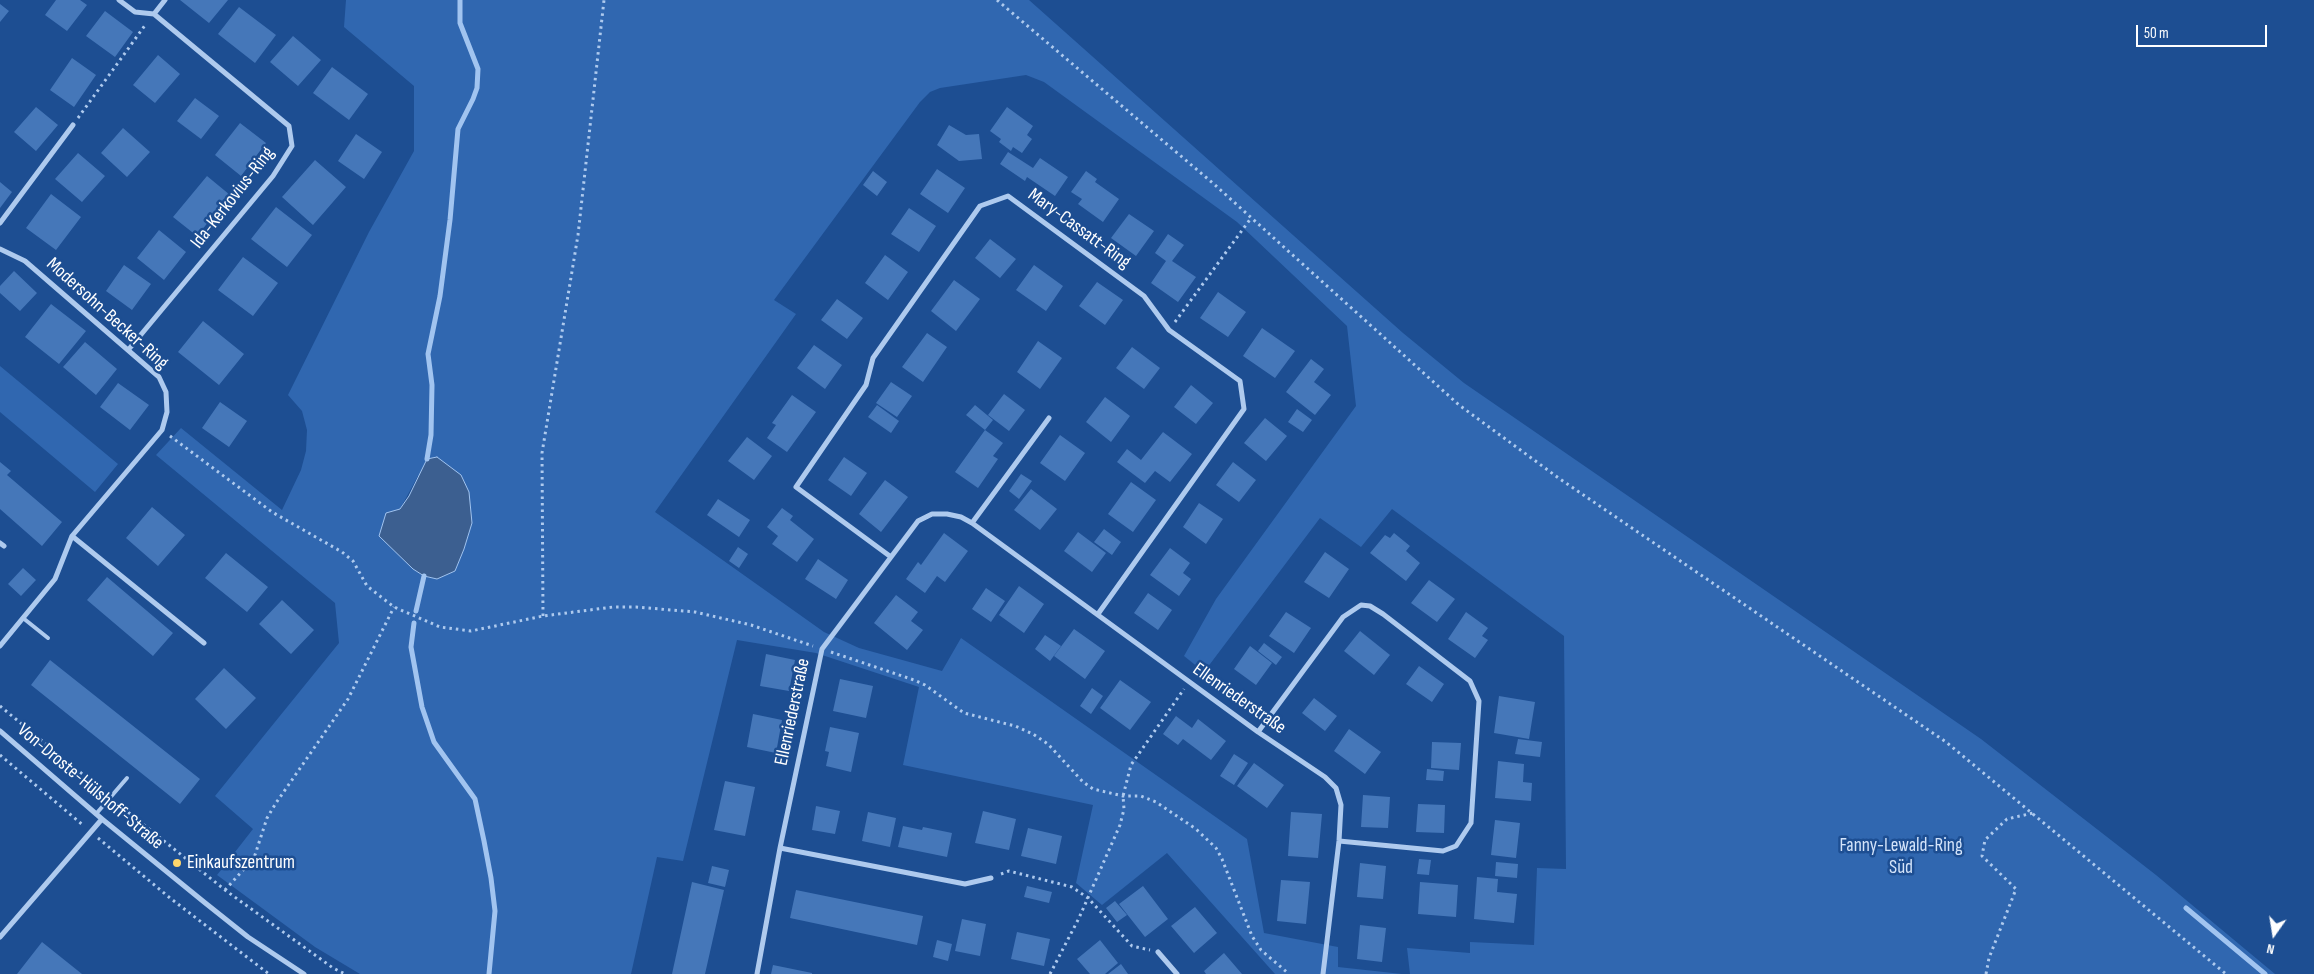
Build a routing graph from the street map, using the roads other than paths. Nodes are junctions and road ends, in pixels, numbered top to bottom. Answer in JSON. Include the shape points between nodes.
{"nodes":[{"id":1,"x":119,"y":0,"type":"edge"},
{"id":2,"x":165,"y":0,"type":"edge"},
{"id":3,"x":154,"y":14,"type":"junction"},
{"id":4,"x":73,"y":124,"type":"road end"},
{"id":5,"x":0,"y":223,"type":"edge"},
{"id":6,"x":0,"y":249,"type":"edge"},
{"id":7,"x":129,"y":349,"type":"junction"},
{"id":8,"x":1049,"y":418,"type":"dead end"},
{"id":9,"x":972,"y":523,"type":"junction"},
{"id":10,"x":72,"y":536,"type":"junction"},
{"id":11,"x":891,"y":557,"type":"junction"},
{"id":12,"x":1098,"y":614,"type":"junction"},
{"id":13,"x":23,"y":618,"type":"junction"},
{"id":14,"x":48,"y":638,"type":"dead end"},
{"id":15,"x":204,"y":643,"type":"dead end"},
{"id":16,"x":0,"y":646,"type":"edge"},
{"id":17,"x":0,"y":731,"type":"edge"},
{"id":18,"x":1258,"y":732,"type":"junction"},
{"id":19,"x":126,"y":778,"type":"dead end"},
{"id":20,"x":96,"y":814,"type":"junction"},
{"id":21,"x":102,"y":820,"type":"junction"},
{"id":22,"x":1340,"y":841,"type":"junction"},
{"id":23,"x":780,"y":848,"type":"junction"},
{"id":24,"x":991,"y":878,"type":"road end"},
{"id":25,"x":0,"y":937,"type":"edge"},
{"id":26,"x":1158,"y":952,"type":"road end"},
{"id":27,"x":304,"y":974,"type":"edge"},
{"id":28,"x":757,"y":974,"type":"edge"},
{"id":29,"x":1177,"y":974,"type":"edge"},
{"id":30,"x":1323,"y":974,"type":"edge"}],
"edges":[{"from":1,"to":3,"type":"street","name":"Ida-Kerkovius-Ring","via":[[135,12]]},
{"from":2,"to":3,"type":"street"},
{"from":3,"to":7,"type":"street","name":"Ida-Kerkovius-Ring","via":[[289,126],[292,146],[273,176]]},
{"from":4,"to":5,"type":"street"},
{"from":6,"to":7,"type":"street","name":"Modersohn-Becker-Ring","via":[[25,261]]},
{"from":7,"to":10,"type":"street","name":"Modersohn-Becker-Ring","via":[[159,377],[166,392],[162,430]]},
{"from":8,"to":9,"type":"street"},
{"from":9,"to":11,"type":"street","name":"Ellenriederstraße","via":[[954,515],[932,514],[918,521]]},
{"from":9,"to":12,"type":"street","name":"Ellenriederstraße"},
{"from":10,"to":13,"type":"street","via":[[55,579]]},
{"from":10,"to":15,"type":"street"},
{"from":11,"to":12,"type":"street","name":"Mary-Cassatt-Ring","via":[[796,487],[866,385],[873,358],[980,206],[1008,196],[1144,296],[1169,330],[1240,381],[1244,409]]},
{"from":11,"to":23,"type":"street","name":"Ellenriederstraße","via":[[822,649]]},
{"from":12,"to":18,"type":"street","name":"Ellenriederstraße"},
{"from":13,"to":14,"type":"lane"},
{"from":13,"to":16,"type":"street"},
{"from":17,"to":20,"type":"street","name":"Von-Droste-Hülshoff-Straße"},
{"from":18,"to":22,"type":"street","name":"Ellenriederstraße","via":[[1325,777],[1336,788],[1341,805]]},
{"from":18,"to":22,"type":"street","via":[[1343,616],[1361,605],[1383,614],[1470,681],[1479,701],[1471,823],[1456,846],[1443,851]]},
{"from":19,"to":20,"type":"lane"},
{"from":20,"to":21,"type":"street","name":"Von-Droste-Hülshoff-Straße"},
{"from":21,"to":25,"type":"street"},
{"from":21,"to":27,"type":"street","name":"Von-Droste-Hülshoff-Straße","via":[[248,937]]},
{"from":22,"to":30,"type":"street","name":"Ellenriederstraße"},
{"from":23,"to":24,"type":"street","via":[[965,884]]},
{"from":23,"to":28,"type":"street","name":"Ellenriederstraße"},
{"from":26,"to":29,"type":"street"}]}
